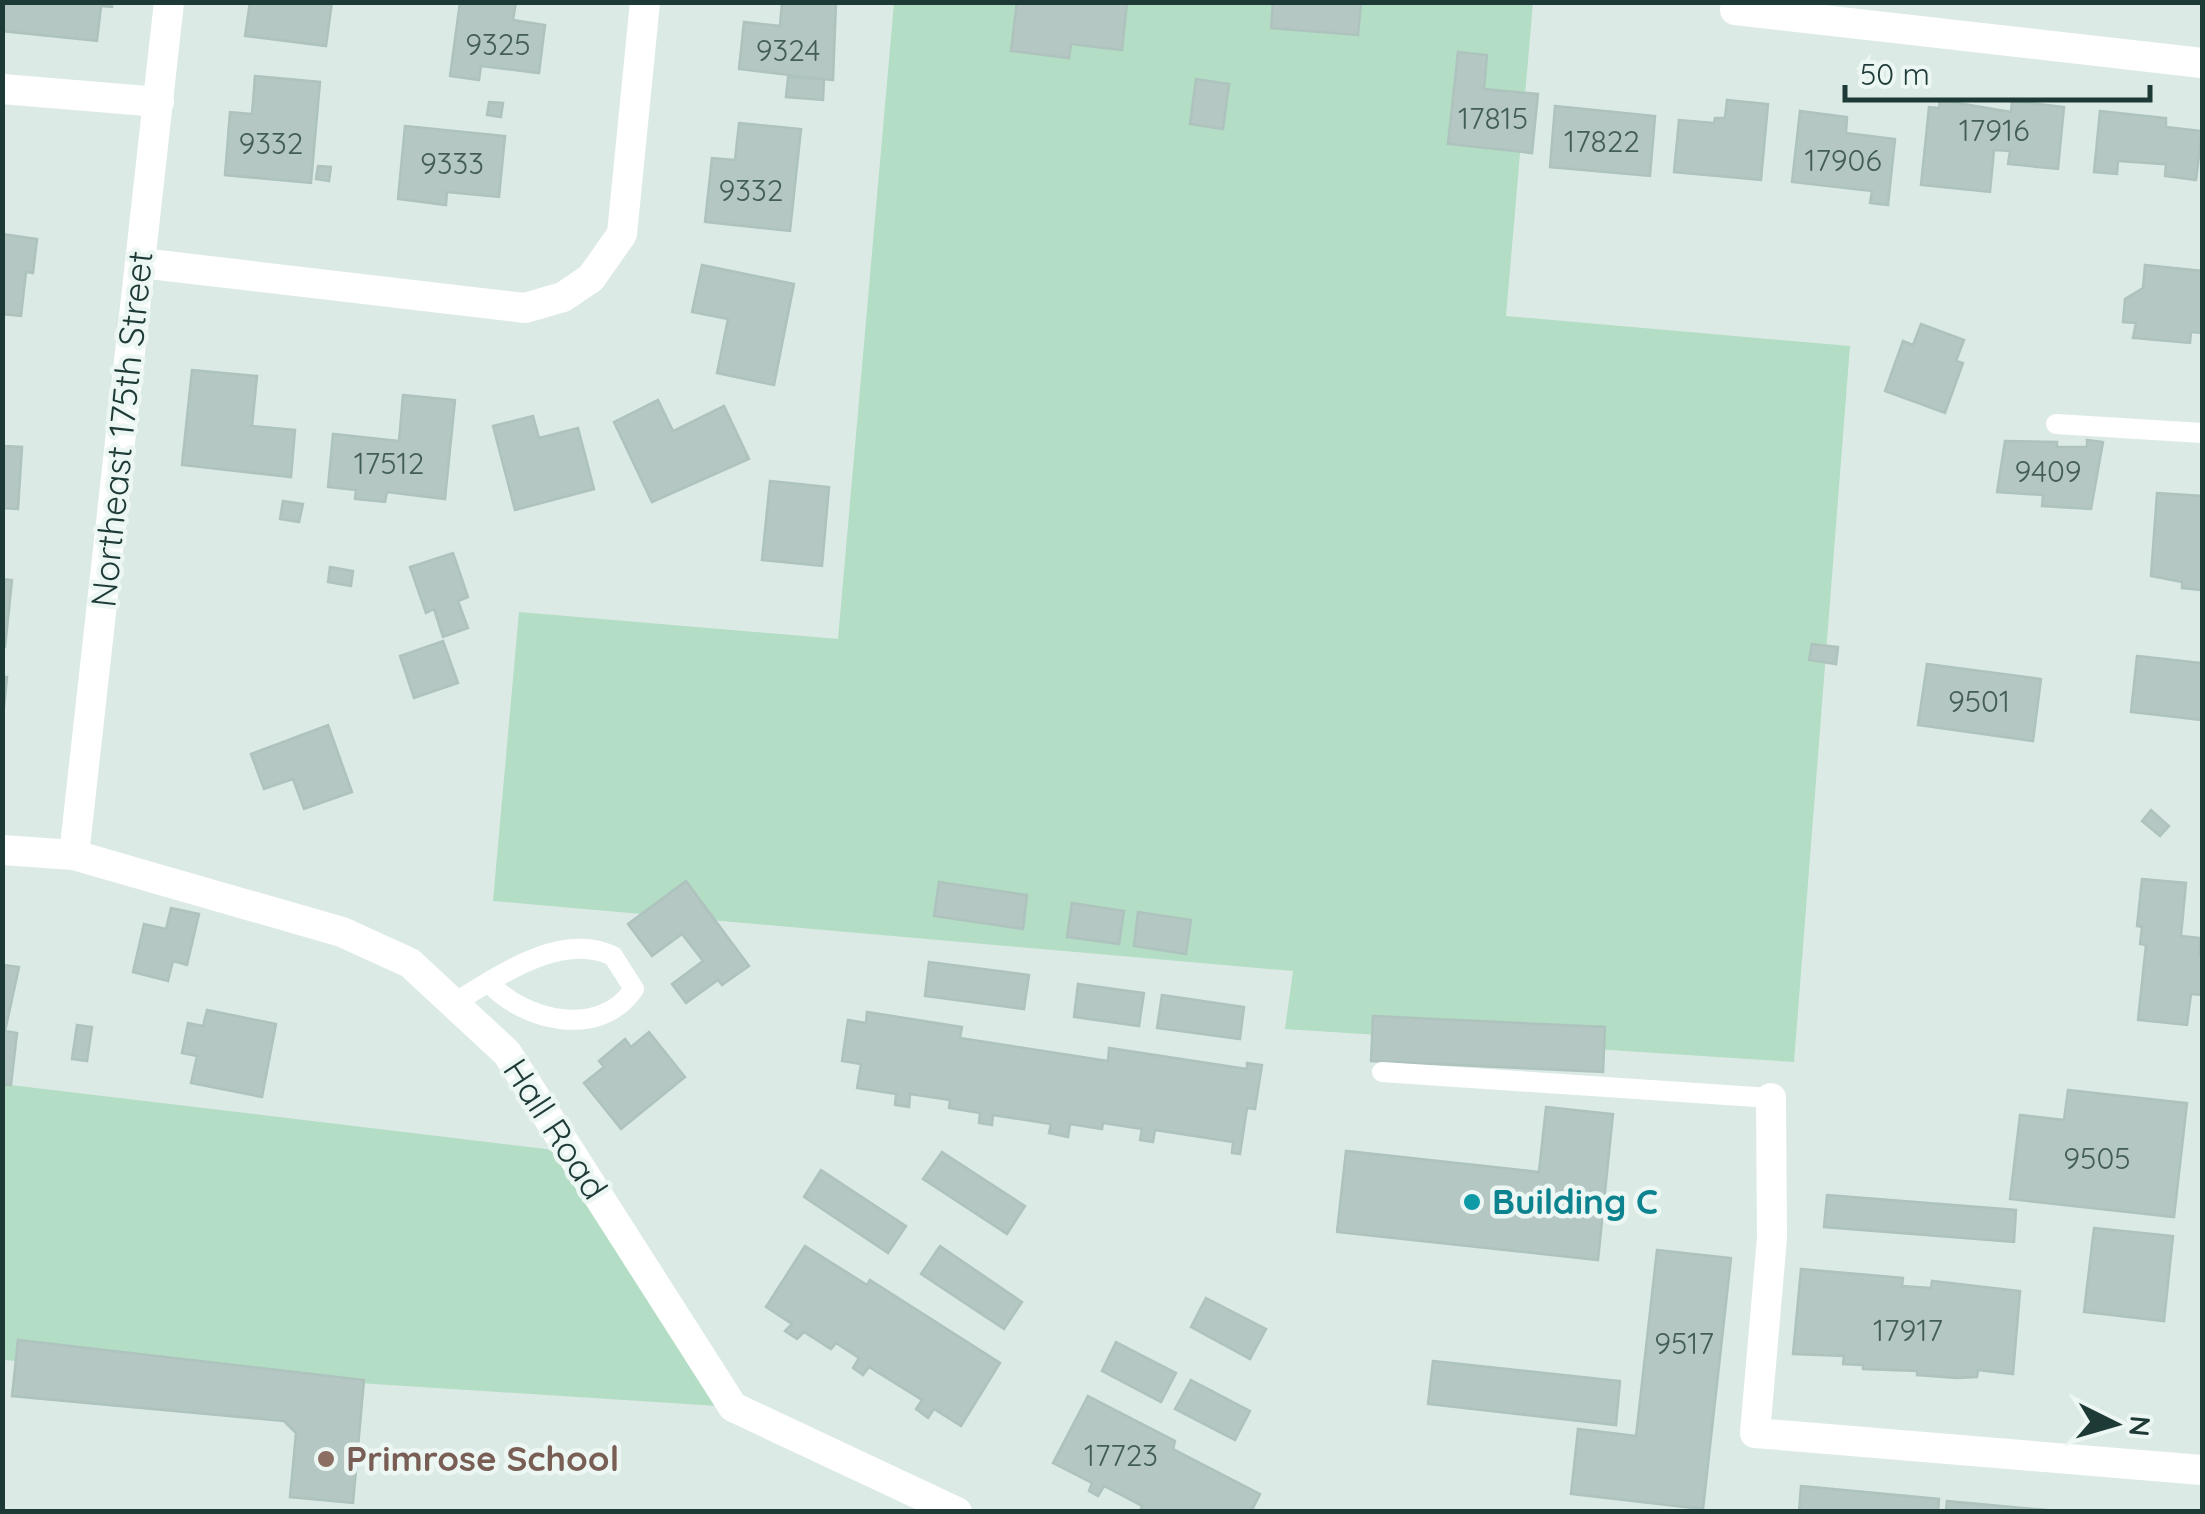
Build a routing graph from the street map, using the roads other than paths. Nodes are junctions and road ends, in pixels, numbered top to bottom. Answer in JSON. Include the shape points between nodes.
{"nodes":[{"id":1,"x":169,"y":2,"type":"edge"},
{"id":2,"x":645,"y":2,"type":"edge"},
{"id":3,"x":1735,"y":6,"type":"edge"},
{"id":4,"x":2202,"y":63,"type":"edge"},
{"id":5,"x":2,"y":89,"type":"edge"},
{"id":6,"x":158,"y":102,"type":"junction"},
{"id":7,"x":141,"y":263,"type":"junction"},
{"id":8,"x":2056,"y":424,"type":"dead end"},
{"id":9,"x":2202,"y":432,"type":"edge"},
{"id":10,"x":2,"y":850,"type":"edge"},
{"id":11,"x":74,"y":855,"type":"junction"},
{"id":12,"x":488,"y":982,"type":"junction"},
{"id":13,"x":456,"y":1002,"type":"junction"},
{"id":14,"x":1382,"y":1072,"type":"dead end"},
{"id":15,"x":1771,"y":1098,"type":"joint"},
{"id":16,"x":2202,"y":1470,"type":"edge"},
{"id":17,"x":957,"y":1512,"type":"edge"}],
"edges":[{"from":1,"to":6,"type":"street","name":"Northeast 175th Street"},
{"from":2,"to":7,"type":"street","via":[[622,234],[592,278],[562,296],[525,308]]},
{"from":3,"to":4,"type":"street"},
{"from":5,"to":6,"type":"street"},
{"from":6,"to":7,"type":"street","name":"Northeast 175th Street"},
{"from":7,"to":11,"type":"street","name":"Northeast 175th Street"},
{"from":8,"to":9,"type":"lane"},
{"from":10,"to":11,"type":"street","name":"Hall Road"},
{"from":11,"to":13,"type":"street","name":"Hall Road","via":[[342,932],[410,963]]},
{"from":12,"to":12,"type":"lane","via":[[574,946],[612,956],[634,989],[622,1006],[591,1022],[506,1002]]},
{"from":12,"to":13,"type":"lane"},
{"from":13,"to":17,"type":"street","name":"Hall Road","via":[[507,1053],[732,1407]]},
{"from":14,"to":15,"type":"lane"},
{"from":15,"to":16,"type":"street","via":[[1772,1238],[1755,1433]]}]}
